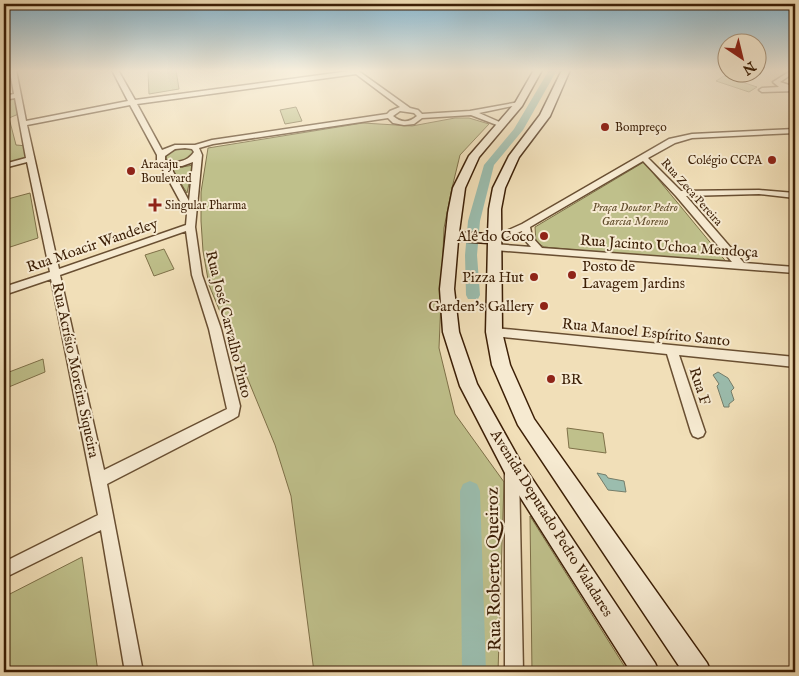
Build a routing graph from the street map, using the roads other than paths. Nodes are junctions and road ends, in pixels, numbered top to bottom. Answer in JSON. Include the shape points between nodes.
{"nodes":[{"id":1,"x":19,"y":102,"type":"edge"},
{"id":2,"x":133,"y":102,"type":"junction"},
{"id":3,"x":136,"y":102,"type":"edge"},
{"id":4,"x":397,"y":102,"type":"edge"},
{"id":5,"x":523,"y":102,"type":"edge"},
{"id":6,"x":542,"y":102,"type":"edge"},
{"id":7,"x":519,"y":104,"type":"junction"},
{"id":8,"x":407,"y":109,"type":"junction"},
{"id":9,"x":470,"y":113,"type":"junction"},
{"id":10,"x":390,"y":116,"type":"junction"},
{"id":11,"x":420,"y":116,"type":"junction"},
{"id":12,"x":23,"y":124,"type":"junction"},
{"id":13,"x":502,"y":126,"type":"junction"},
{"id":14,"x":795,"y":131,"type":"edge"},
{"id":15,"x":196,"y":151,"type":"junction"},
{"id":16,"x":643,"y":157,"type":"junction"},
{"id":17,"x":163,"y":159,"type":"junction"},
{"id":18,"x":31,"y":160,"type":"junction"},
{"id":19,"x":4,"y":166,"type":"edge"},
{"id":20,"x":795,"y":188,"type":"edge"},
{"id":21,"x":760,"y":192,"type":"junction"},
{"id":22,"x":679,"y":194,"type":"junction"},
{"id":23,"x":795,"y":195,"type":"edge"},
{"id":24,"x":191,"y":213,"type":"junction"},
{"id":25,"x":525,"y":226,"type":"junction"},
{"id":26,"x":190,"y":227,"type":"junction"},
{"id":27,"x":457,"y":236,"type":"junction"},
{"id":28,"x":491,"y":241,"type":"junction"},
{"id":29,"x":540,"y":251,"type":"junction"},
{"id":30,"x":741,"y":266,"type":"junction"},
{"id":31,"x":795,"y":270,"type":"edge"},
{"id":32,"x":56,"y":274,"type":"junction"},
{"id":33,"x":4,"y":291,"type":"edge"},
{"id":34,"x":494,"y":332,"type":"junction"},
{"id":35,"x":672,"y":350,"type":"junction"},
{"id":36,"x":795,"y":362,"type":"edge"},
{"id":37,"x":698,"y":432,"type":"dead end"},
{"id":38,"x":512,"y":466,"type":"junction"},
{"id":39,"x":99,"y":480,"type":"junction"},
{"id":40,"x":106,"y":519,"type":"junction"},
{"id":41,"x":4,"y":570,"type":"edge"},
{"id":42,"x":134,"y":672,"type":"edge"},
{"id":43,"x":514,"y":672,"type":"edge"},
{"id":44,"x":646,"y":672,"type":"edge"},
{"id":45,"x":698,"y":672,"type":"edge"}],
"edges":[{"from":1,"to":12,"type":"street","name":"Rua Acrísio Moreira Siqueira"},
{"from":2,"to":3,"type":"street"},
{"from":2,"to":12,"type":"street"},
{"from":2,"to":17,"type":"street"},
{"from":4,"to":8,"type":"street"},
{"from":5,"to":7,"type":"main road","name":"Avenida Deputado Pedro Valadares"},
{"from":6,"to":28,"type":"main road","name":"Avenida Deputado Pedro Valadares","via":[[545,116],[519,148],[499,188]]},
{"from":7,"to":9,"type":"street"},
{"from":7,"to":13,"type":"main road","name":"Avenida Deputado Pedro Valadares"},
{"from":8,"to":10,"type":"street","via":[[395,111]]},
{"from":8,"to":11,"type":"street","via":[[416,111]]},
{"from":9,"to":11,"type":"street"},
{"from":9,"to":13,"type":"street"},
{"from":10,"to":11,"type":"street","via":[[396,122],[405,123],[414,122]]},
{"from":10,"to":15,"type":"street","via":[[212,142]]},
{"from":12,"to":18,"type":"street","name":"Rua Acrísio Moreira Siqueira"},
{"from":13,"to":27,"type":"main road","name":"Avenida Deputado Pedro Valadares","via":[[474,156],[466,170],[459,188]]},
{"from":14,"to":16,"type":"street","via":[[682,138]]},
{"from":15,"to":17,"type":"street","via":[[185,146],[173,148]]},
{"from":15,"to":17,"type":"street","via":[[191,160],[180,164]]},
{"from":15,"to":24,"type":"street","name":"Rua José Carvalho Pinto"},
{"from":16,"to":22,"type":"street","name":"Rua Zeca Pereira"},
{"from":16,"to":25,"type":"street"},
{"from":17,"to":24,"type":"street"},
{"from":18,"to":19,"type":"street"},
{"from":18,"to":32,"type":"street","name":"Rua Acrísio Moreira Siqueira"},
{"from":20,"to":21,"type":"street"},
{"from":21,"to":22,"type":"street"},
{"from":21,"to":23,"type":"street"},
{"from":22,"to":30,"type":"street","name":"Rua Zeca Pereira"},
{"from":24,"to":26,"type":"street","name":"Rua José Carvalho Pinto"},
{"from":25,"to":28,"type":"street"},
{"from":25,"to":29,"type":"street","via":[[528,238]]},
{"from":26,"to":32,"type":"street","name":"Rua Moacir Wandeley"},
{"from":26,"to":39,"type":"street","name":"Rua José Carvalho Pinto","via":[[197,274],[234,401],[232,412]]},
{"from":27,"to":28,"type":"main road"},
{"from":27,"to":38,"type":"main road","name":"Avenida Deputado Pedro Valadares","via":[[447,289],[451,332],[469,386]]},
{"from":28,"to":29,"type":"street","name":"Rua Jacinto Uchoa Mendoça"},
{"from":28,"to":34,"type":"main road","name":"Avenida Deputado Pedro Valadares"},
{"from":29,"to":30,"type":"street","name":"Rua Jacinto Uchoa Mendoça"},
{"from":30,"to":31,"type":"street","name":"Rua Jacinto Uchoa Mendoça"},
{"from":32,"to":33,"type":"street","name":"Rua Moacir Wandeley"},
{"from":32,"to":39,"type":"street","name":"Rua Acrísio Moreira Siqueira"},
{"from":34,"to":35,"type":"street","name":"Rua Manoel Espírito Santo"},
{"from":34,"to":45,"type":"main road","name":"Avenida Deputado Pedro Valadares","via":[[501,365],[527,425]]},
{"from":35,"to":36,"type":"street","name":"Rua Manoel Espírito Santo"},
{"from":35,"to":37,"type":"street","name":"Rua F"},
{"from":38,"to":43,"type":"street","name":"Rua Roberto Queiroz"},
{"from":38,"to":44,"type":"main road","name":"Avenida Deputado Pedro Valadares"},
{"from":39,"to":40,"type":"street","name":"Rua Acrísio Moreira Siqueira"},
{"from":40,"to":41,"type":"street"},
{"from":40,"to":42,"type":"street","name":"Rua Acrísio Moreira Siqueira"}]}
